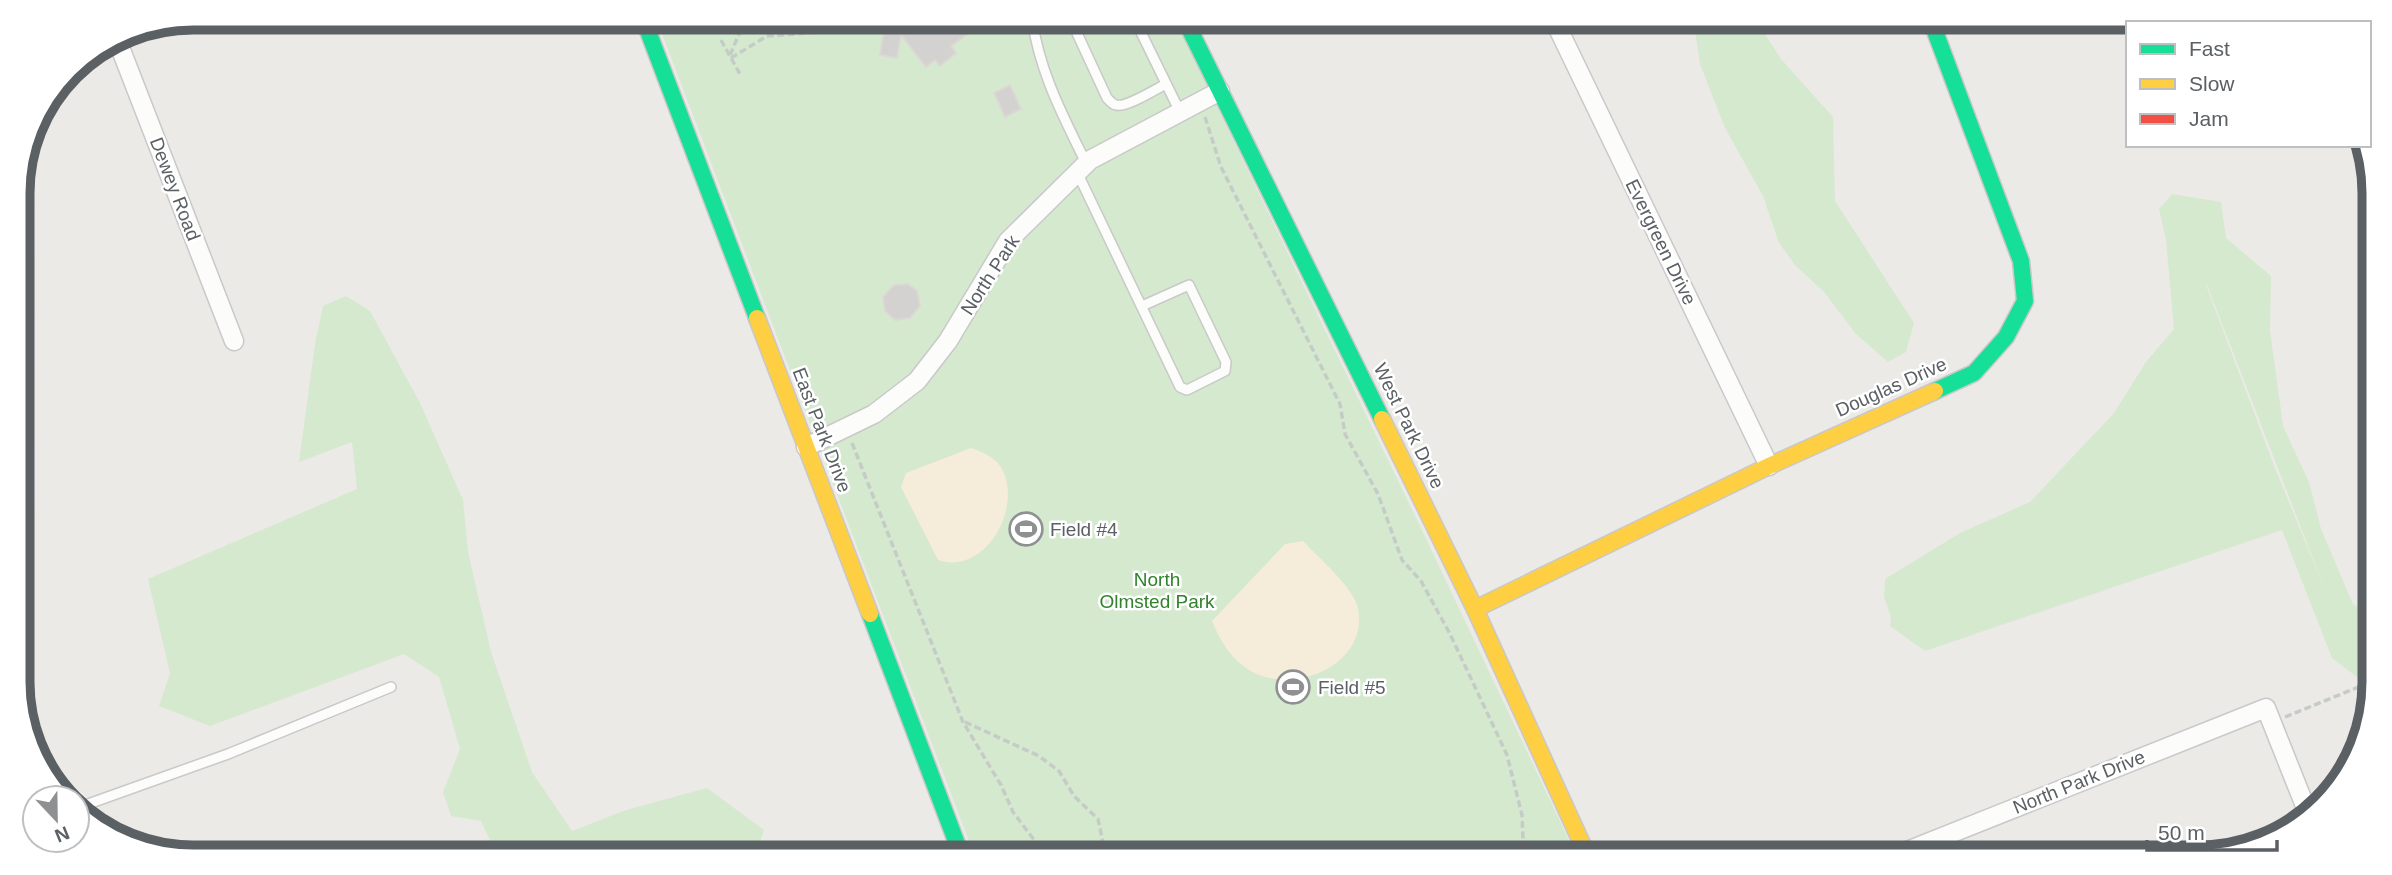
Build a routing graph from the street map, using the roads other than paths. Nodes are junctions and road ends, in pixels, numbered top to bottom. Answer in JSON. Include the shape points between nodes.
{"nodes":[{"id":1,"x":648,"y":30,"type":"edge"},
{"id":2,"x":1033,"y":30,"type":"edge"},
{"id":3,"x":1076,"y":30,"type":"edge"},
{"id":4,"x":1140,"y":30,"type":"edge"},
{"id":5,"x":1190,"y":30,"type":"edge"},
{"id":6,"x":1559,"y":30,"type":"edge"},
{"id":7,"x":1934,"y":30,"type":"edge"},
{"id":8,"x":120,"y":47,"type":"edge"},
{"id":9,"x":1166,"y":85,"type":"junction"},
{"id":10,"x":1220,"y":90,"type":"junction"},
{"id":11,"x":1180,"y":112,"type":"junction"},
{"id":12,"x":1082,"y":168,"type":"junction"},
{"id":13,"x":1142,"y":306,"type":"junction"},
{"id":14,"x":234,"y":341,"type":"dead end"},
{"id":15,"x":806,"y":447,"type":"junction"},
{"id":16,"x":1769,"y":466,"type":"junction"},
{"id":17,"x":1475,"y":609,"type":"junction"},
{"id":18,"x":391,"y":687,"type":"dead end"},
{"id":19,"x":91,"y":803,"type":"edge"},
{"id":20,"x":2305,"y":805,"type":"edge"},
{"id":21,"x":957,"y":845,"type":"edge"},
{"id":22,"x":1583,"y":845,"type":"edge"},
{"id":23,"x":1924,"y":845,"type":"edge"}],
"edges":[{"from":1,"to":15,"type":"street","name":"East Park Drive"},
{"from":2,"to":12,"type":"lane","via":[[1048,85]]},
{"from":3,"to":9,"type":"lane","via":[[1113,104],[1120,106]]},
{"from":4,"to":9,"type":"lane"},
{"from":5,"to":10,"type":"street","name":"West Park Drive"},
{"from":6,"to":16,"type":"street","name":"Evergreen Drive"},
{"from":7,"to":16,"type":"street","name":"Douglas Drive","via":[[2021,261],[2025,301],[2006,337],[1975,373]]},
{"from":8,"to":14,"type":"street","name":"Dewey Road"},
{"from":9,"to":11,"type":"lane"},
{"from":10,"to":11,"type":"street","name":"North Park"},
{"from":10,"to":17,"type":"street","name":"West Park Drive"},
{"from":11,"to":12,"type":"street","name":"North Park"},
{"from":12,"to":13,"type":"lane"},
{"from":12,"to":15,"type":"street","name":"North Park","via":[[1008,241],[948,341],[917,381],[874,414]]},
{"from":13,"to":13,"type":"lane","via":[[1180,387],[1187,390],[1224,371],[1227,362],[1189,285]]},
{"from":15,"to":21,"type":"street","name":"East Park Drive"},
{"from":16,"to":17,"type":"street","name":"Douglas Drive"},
{"from":17,"to":22,"type":"street","name":"West Park Drive"},
{"from":18,"to":19,"type":"lane","via":[[228,754]]},
{"from":20,"to":23,"type":"street","name":"North Park Drive","via":[[2273,714]]}]}
